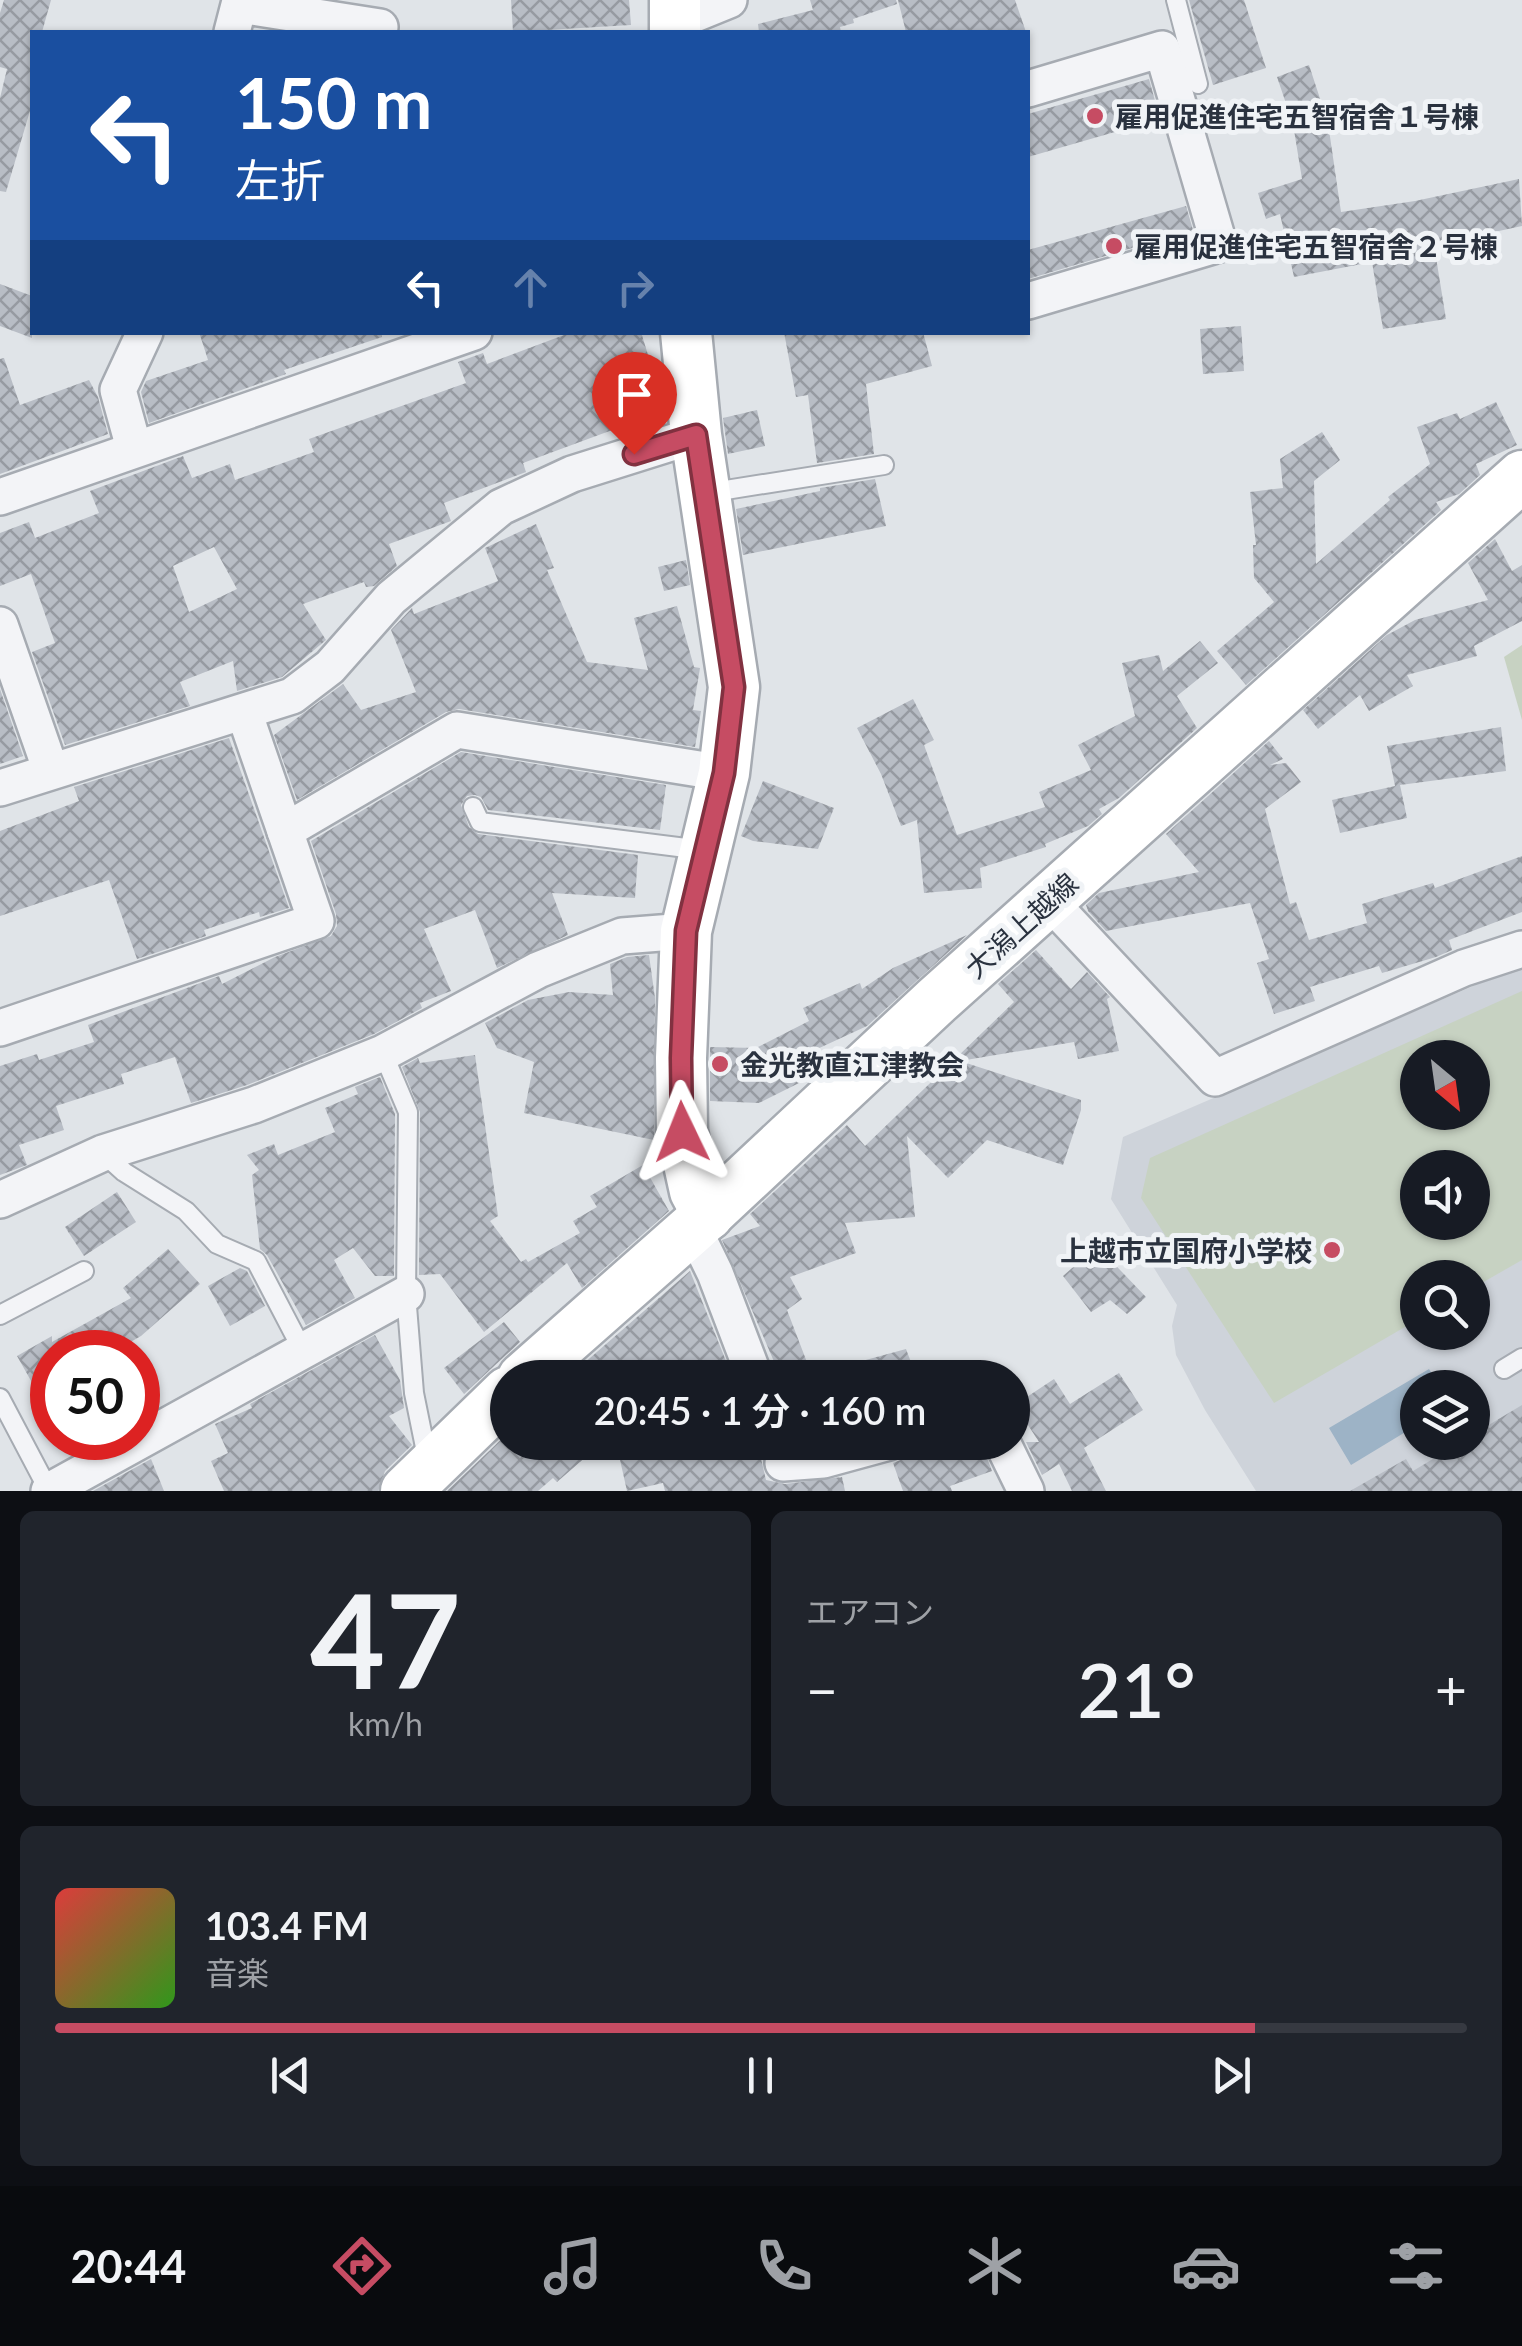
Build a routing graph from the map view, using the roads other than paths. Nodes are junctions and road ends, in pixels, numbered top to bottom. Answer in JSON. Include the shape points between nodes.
{"nodes":[{"id":1,"x":728,"y":0,"type":"edge"},
{"id":2,"x":1176,"y":0,"type":"edge"},
{"id":3,"x":675,"y":18,"type":"edge"},
{"id":4,"x":382,"y":20,"type":"edge"},
{"id":5,"x":233,"y":30,"type":"edge"},
{"id":6,"x":1198,"y":84,"type":"dead end"},
{"id":7,"x":1030,"y":88,"type":"edge"},
{"id":8,"x":1030,"y":300,"type":"edge"},
{"id":9,"x":144,"y":335,"type":"edge"},
{"id":10,"x":465,"y":335,"type":"edge"},
{"id":11,"x":686,"y":335,"type":"edge"},
{"id":12,"x":696,"y":435,"type":"junction"},
{"id":13,"x":134,"y":448,"type":"junction"},
{"id":14,"x":884,"y":465,"type":"dead end"},
{"id":15,"x":1522,"y":476,"type":"edge"},
{"id":16,"x":704,"y":494,"type":"junction"},
{"id":17,"x":0,"y":497,"type":"edge"},
{"id":18,"x":0,"y":625,"type":"edge"},
{"id":19,"x":244,"y":712,"type":"junction"},
{"id":20,"x":50,"y":771,"type":"junction"},
{"id":21,"x":724,"y":773,"type":"junction"},
{"id":22,"x":0,"y":788,"type":"edge"},
{"id":23,"x":473,"y":807,"type":"dead end"},
{"id":24,"x":285,"y":831,"type":"junction"},
{"id":25,"x":708,"y":851,"type":"junction"},
{"id":26,"x":1049,"y":901,"type":"junction"},
{"id":27,"x":686,"y":931,"type":"junction"},
{"id":28,"x":1522,"y":949,"type":"edge"},
{"id":29,"x":0,"y":1028,"type":"edge"},
{"id":30,"x":383,"y":1053,"type":"junction"},
{"id":31,"x":103,"y":1154,"type":"junction"},
{"id":32,"x":0,"y":1200,"type":"edge"},
{"id":33,"x":700,"y":1222,"type":"junction"},
{"id":34,"x":84,"y":1271,"type":"dead end"},
{"id":35,"x":406,"y":1294,"type":"junction"},
{"id":36,"x":0,"y":1314,"type":"edge"},
{"id":37,"x":303,"y":1351,"type":"junction"},
{"id":38,"x":1522,"y":1358,"type":"edge"},
{"id":39,"x":543,"y":1360,"type":"edge"},
{"id":40,"x":748,"y":1360,"type":"edge"},
{"id":41,"x":1504,"y":1369,"type":"dead end"},
{"id":42,"x":0,"y":1398,"type":"edge"},
{"id":43,"x":490,"y":1409,"type":"edge"},
{"id":44,"x":822,"y":1460,"type":"edge"},
{"id":45,"x":1011,"y":1460,"type":"edge"},
{"id":46,"x":783,"y":1465,"type":"edge"},
{"id":47,"x":418,"y":1479,"type":"edge"},
{"id":48,"x":49,"y":1491,"type":"edge"},
{"id":49,"x":1026,"y":1491,"type":"edge"}],
"edges":[{"from":1,"to":3,"type":"street"},
{"from":2,"to":6,"type":"lane"},
{"from":4,"to":5,"type":"street","via":[[239,5]]},
{"from":7,"to":8,"type":"street","via":[[1162,49],[1219,244]]},
{"from":9,"to":13,"type":"street","via":[[118,390]]},
{"from":10,"to":13,"type":"street"},
{"from":11,"to":12,"type":"main road"},
{"from":12,"to":16,"type":"main road"},
{"from":12,"to":19,"type":"street","via":[[572,474],[501,507],[391,598],[310,684]]},
{"from":13,"to":17,"type":"street"},
{"from":14,"to":16,"type":"lane"},
{"from":15,"to":26,"type":"main road","name":"大潟上越線"},
{"from":16,"to":21,"type":"main road","via":[[734,687]]},
{"from":18,"to":20,"type":"street"},
{"from":19,"to":20,"type":"street"},
{"from":19,"to":24,"type":"street"},
{"from":20,"to":22,"type":"street"},
{"from":21,"to":24,"type":"street","via":[[457,730]]},
{"from":21,"to":25,"type":"main road"},
{"from":23,"to":25,"type":"lane","via":[[480,822]]},
{"from":24,"to":29,"type":"street","via":[[316,920]]},
{"from":25,"to":27,"type":"main road"},
{"from":26,"to":28,"type":"street","via":[[1214,1078]]},
{"from":26,"to":33,"type":"main road","name":"大潟上越線"},
{"from":27,"to":30,"type":"street","via":[[622,936],[495,991]]},
{"from":27,"to":33,"type":"main road","via":[[682,1132]]},
{"from":30,"to":31,"type":"street"},
{"from":30,"to":35,"type":"lane","via":[[408,1112]]},
{"from":31,"to":32,"type":"street"},
{"from":31,"to":37,"type":"lane","via":[[186,1210],[217,1244],[256,1261]]},
{"from":33,"to":39,"type":"main road","name":"大潟上越線"},
{"from":33,"to":40,"type":"street"},
{"from":34,"to":36,"type":"lane"},
{"from":35,"to":37,"type":"street"},
{"from":35,"to":47,"type":"lane","via":[[423,1448]]},
{"from":37,"to":48,"type":"street"},
{"from":38,"to":41,"type":"lane"},
{"from":42,"to":48,"type":"lane"},
{"from":43,"to":47,"type":"main road"},
{"from":44,"to":46,"type":"street"},
{"from":45,"to":49,"type":"street"}]}
